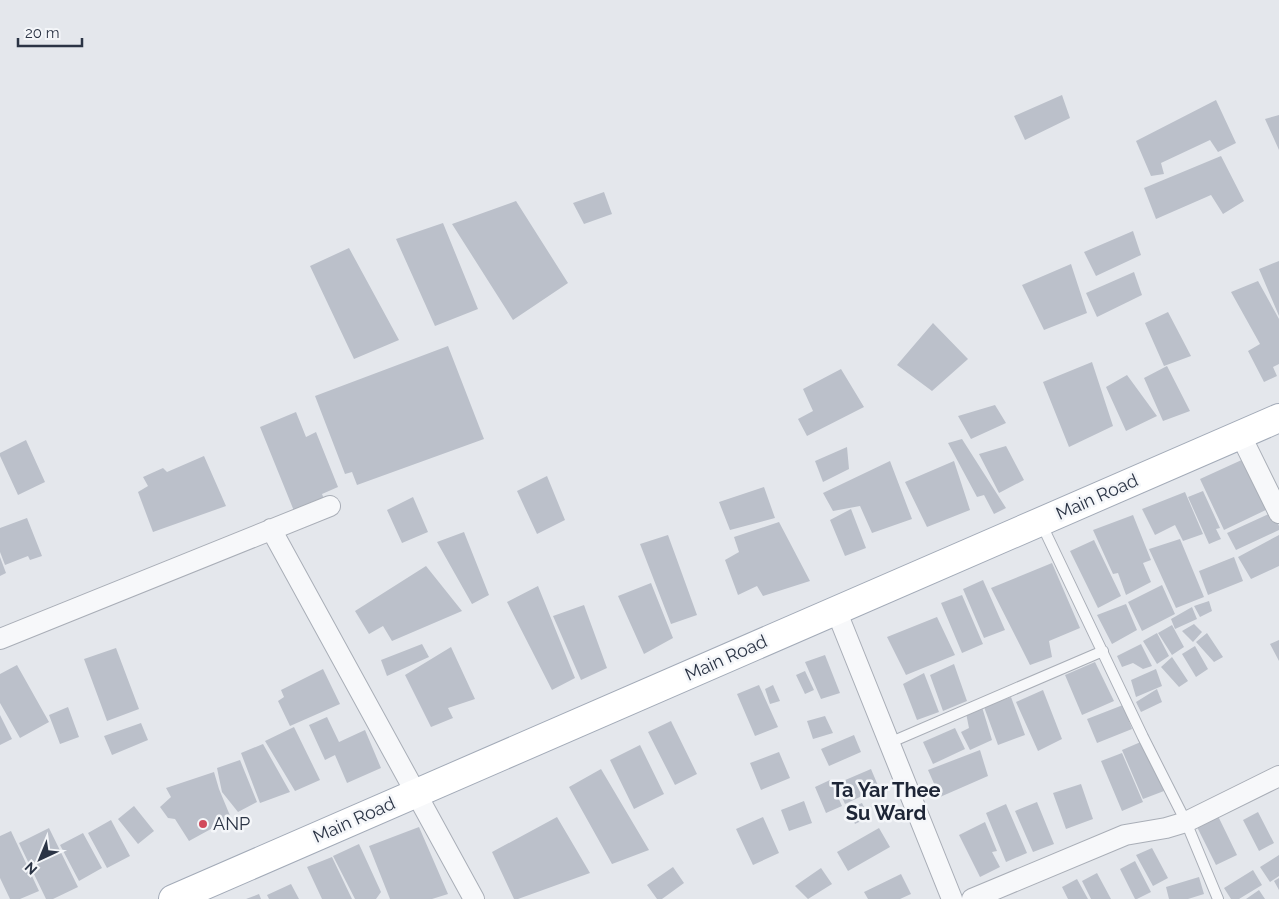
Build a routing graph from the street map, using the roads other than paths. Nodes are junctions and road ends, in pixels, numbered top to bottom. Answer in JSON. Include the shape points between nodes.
{"nodes":[{"id":1,"x":1279,"y":418,"type":"edge"},
{"id":2,"x":1240,"y":434,"type":"junction"},
{"id":3,"x":330,"y":506,"type":"dead end"},
{"id":4,"x":1279,"y":513,"type":"edge"},
{"id":5,"x":1041,"y":522,"type":"junction"},
{"id":6,"x":272,"y":529,"type":"junction"},
{"id":7,"x":836,"y":610,"type":"junction"},
{"id":8,"x":0,"y":639,"type":"edge"},
{"id":9,"x":1103,"y":651,"type":"junction"},
{"id":10,"x":890,"y":743,"type":"junction"},
{"id":11,"x":1279,"y":776,"type":"edge"},
{"id":12,"x":416,"y":793,"type":"junction"},
{"id":13,"x":1186,"y":822,"type":"junction"},
{"id":14,"x":172,"y":899,"type":"edge"},
{"id":15,"x":474,"y":899,"type":"edge"},
{"id":16,"x":952,"y":899,"type":"edge"},
{"id":17,"x":972,"y":899,"type":"edge"},
{"id":18,"x":1218,"y":899,"type":"edge"}],
"edges":[{"from":1,"to":2,"type":"main road","name":"Main Road"},
{"from":2,"to":4,"type":"street"},
{"from":2,"to":5,"type":"main road","name":"Main Road"},
{"from":3,"to":6,"type":"street"},
{"from":5,"to":7,"type":"main road","name":"Main Road"},
{"from":5,"to":9,"type":"lane"},
{"from":6,"to":8,"type":"street"},
{"from":6,"to":12,"type":"street"},
{"from":7,"to":10,"type":"street"},
{"from":7,"to":12,"type":"main road","name":"Main Road"},
{"from":9,"to":10,"type":"lane"},
{"from":9,"to":13,"type":"lane"},
{"from":10,"to":16,"type":"street"},
{"from":11,"to":13,"type":"street"},
{"from":12,"to":14,"type":"main road","name":"Main Road"},
{"from":12,"to":15,"type":"street"},
{"from":13,"to":17,"type":"street","via":[[1126,835]]},
{"from":13,"to":18,"type":"lane"}]}
